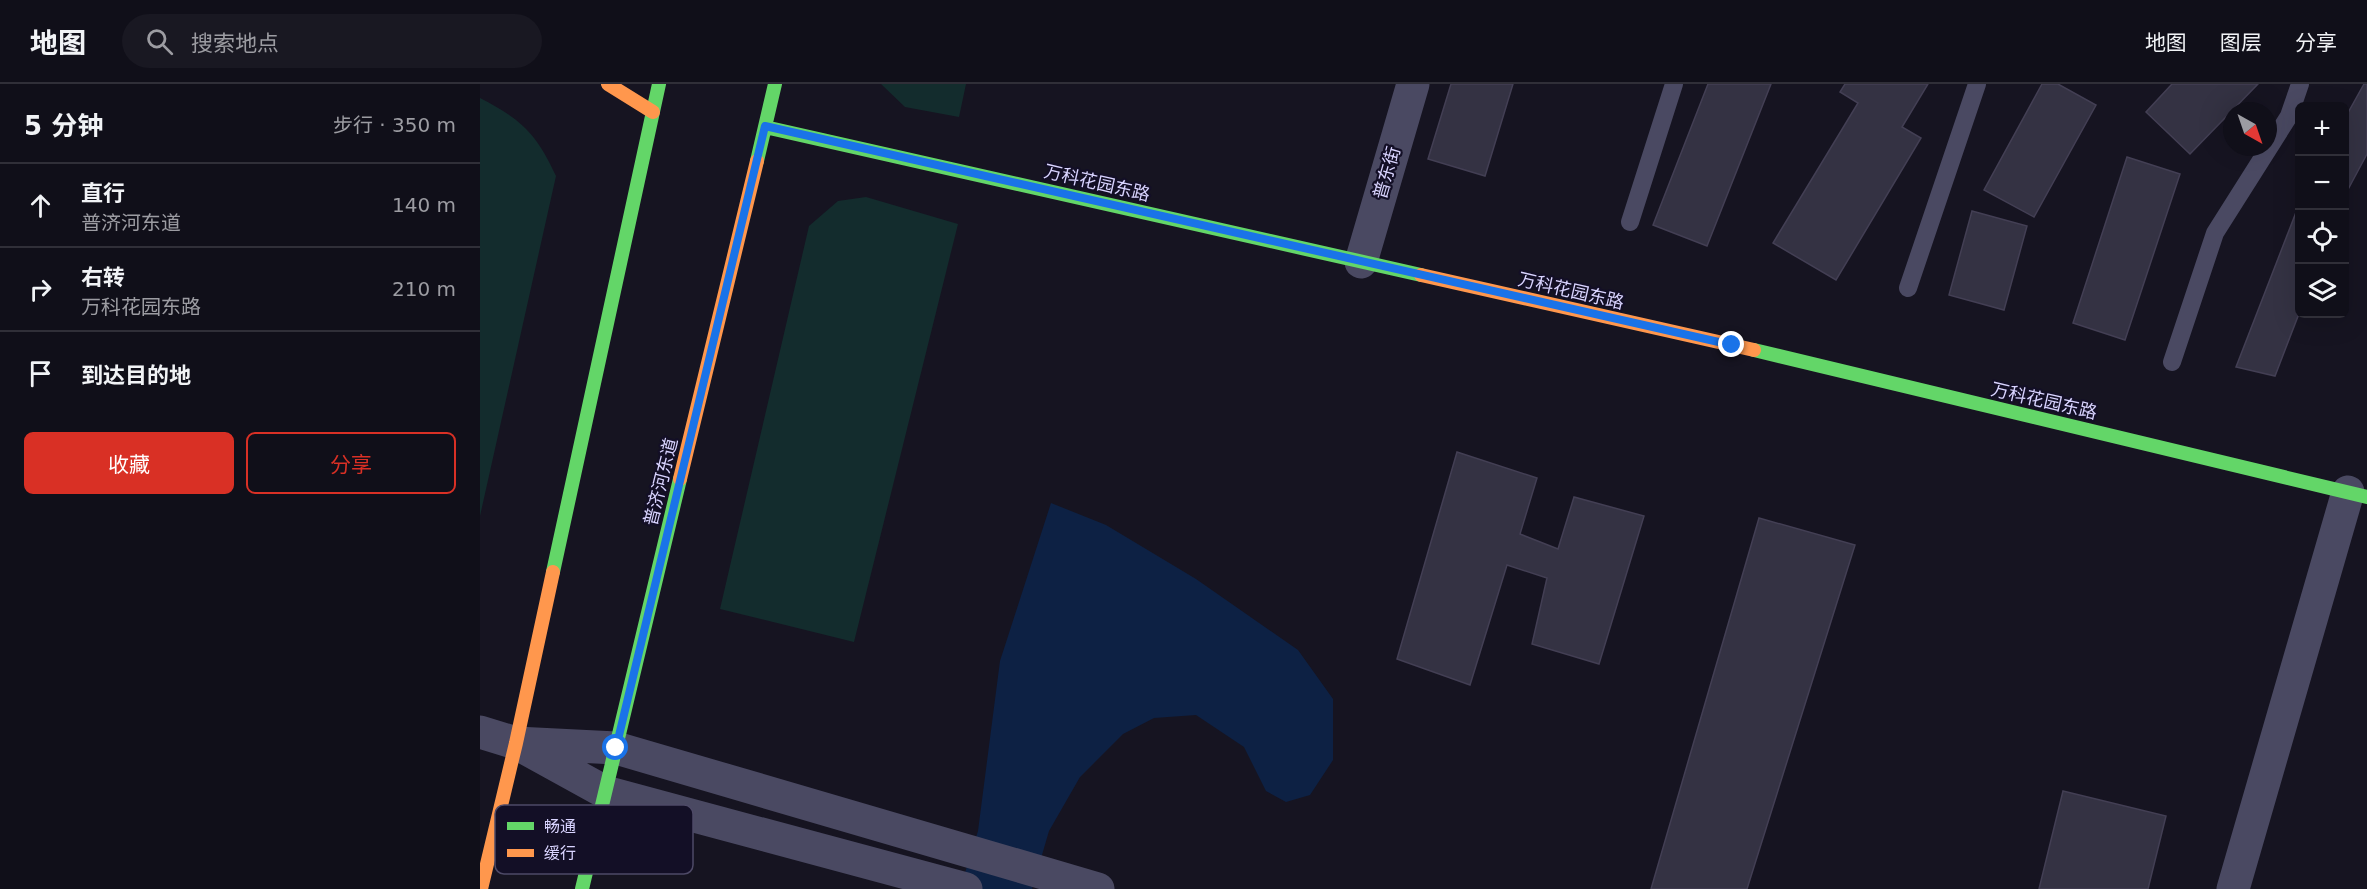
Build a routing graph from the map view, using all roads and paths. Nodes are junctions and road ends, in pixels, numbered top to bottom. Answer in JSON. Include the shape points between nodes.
{"nodes":[{"id":1,"x":608,"y":84,"type":"edge"},
{"id":2,"x":659,"y":84,"type":"edge"},
{"id":3,"x":775,"y":84,"type":"edge"},
{"id":4,"x":1413,"y":84,"type":"edge"},
{"id":5,"x":1674,"y":84,"type":"edge"},
{"id":6,"x":1977,"y":84,"type":"edge"},
{"id":7,"x":2300,"y":84,"type":"edge"},
{"id":8,"x":653,"y":112,"type":"junction"},
{"id":9,"x":765,"y":126,"type":"junction"},
{"id":10,"x":1630,"y":222,"type":"dead end"},
{"id":11,"x":1361,"y":262,"type":"junction"},
{"id":12,"x":1908,"y":288,"type":"dead end"},
{"id":13,"x":2172,"y":362,"type":"dead end"},
{"id":14,"x":2357,"y":494,"type":"edge"},
{"id":15,"x":480,"y":732,"type":"edge"},
{"id":16,"x":516,"y":743,"type":"junction"},
{"id":17,"x":616,"y":748,"type":"junction"},
{"id":18,"x":605,"y":792,"type":"junction"},
{"id":19,"x":501,"y":805,"type":"edge"},
{"id":20,"x":602,"y":805,"type":"edge"},
{"id":21,"x":654,"y":805,"type":"edge"},
{"id":22,"x":693,"y":816,"type":"edge"},
{"id":23,"x":495,"y":831,"type":"edge"},
{"id":24,"x":586,"y":874,"type":"edge"},
{"id":25,"x":952,"y":885,"type":"edge"},
{"id":26,"x":481,"y":889,"type":"edge"},
{"id":27,"x":582,"y":889,"type":"edge"},
{"id":28,"x":1098,"y":889,"type":"edge"},
{"id":29,"x":2233,"y":889,"type":"edge"}],
"edges":[{"from":1,"to":8,"type":"street"},
{"from":2,"to":8,"type":"street"},
{"from":3,"to":9,"type":"street","name":"普济河东道"},
{"from":4,"to":11,"type":"street","name":"普东街"},
{"from":5,"to":10,"type":"lane"},
{"from":6,"to":12,"type":"lane"},
{"from":7,"to":13,"type":"lane","via":[[2289,116],[2215,233]]},
{"from":8,"to":16,"type":"street"},
{"from":9,"to":11,"type":"street","name":"万科花园东路"},
{"from":9,"to":17,"type":"street","name":"普济河东道"},
{"from":11,"to":14,"type":"street","name":"万科花园东路","via":[[1732,345]]},
{"from":14,"to":29,"type":"street"},
{"from":15,"to":16,"type":"street"},
{"from":16,"to":17,"type":"street"},
{"from":16,"to":18,"type":"street"},
{"from":16,"to":19,"type":"street"},
{"from":17,"to":18,"type":"street","name":"普济河东道"},
{"from":17,"to":28,"type":"street"},
{"from":18,"to":20,"type":"street","name":"普济河东道"},
{"from":18,"to":21,"type":"street"},
{"from":22,"to":25,"type":"street"},
{"from":23,"to":26,"type":"street"},
{"from":24,"to":27,"type":"street","name":"普济河东道"}]}
